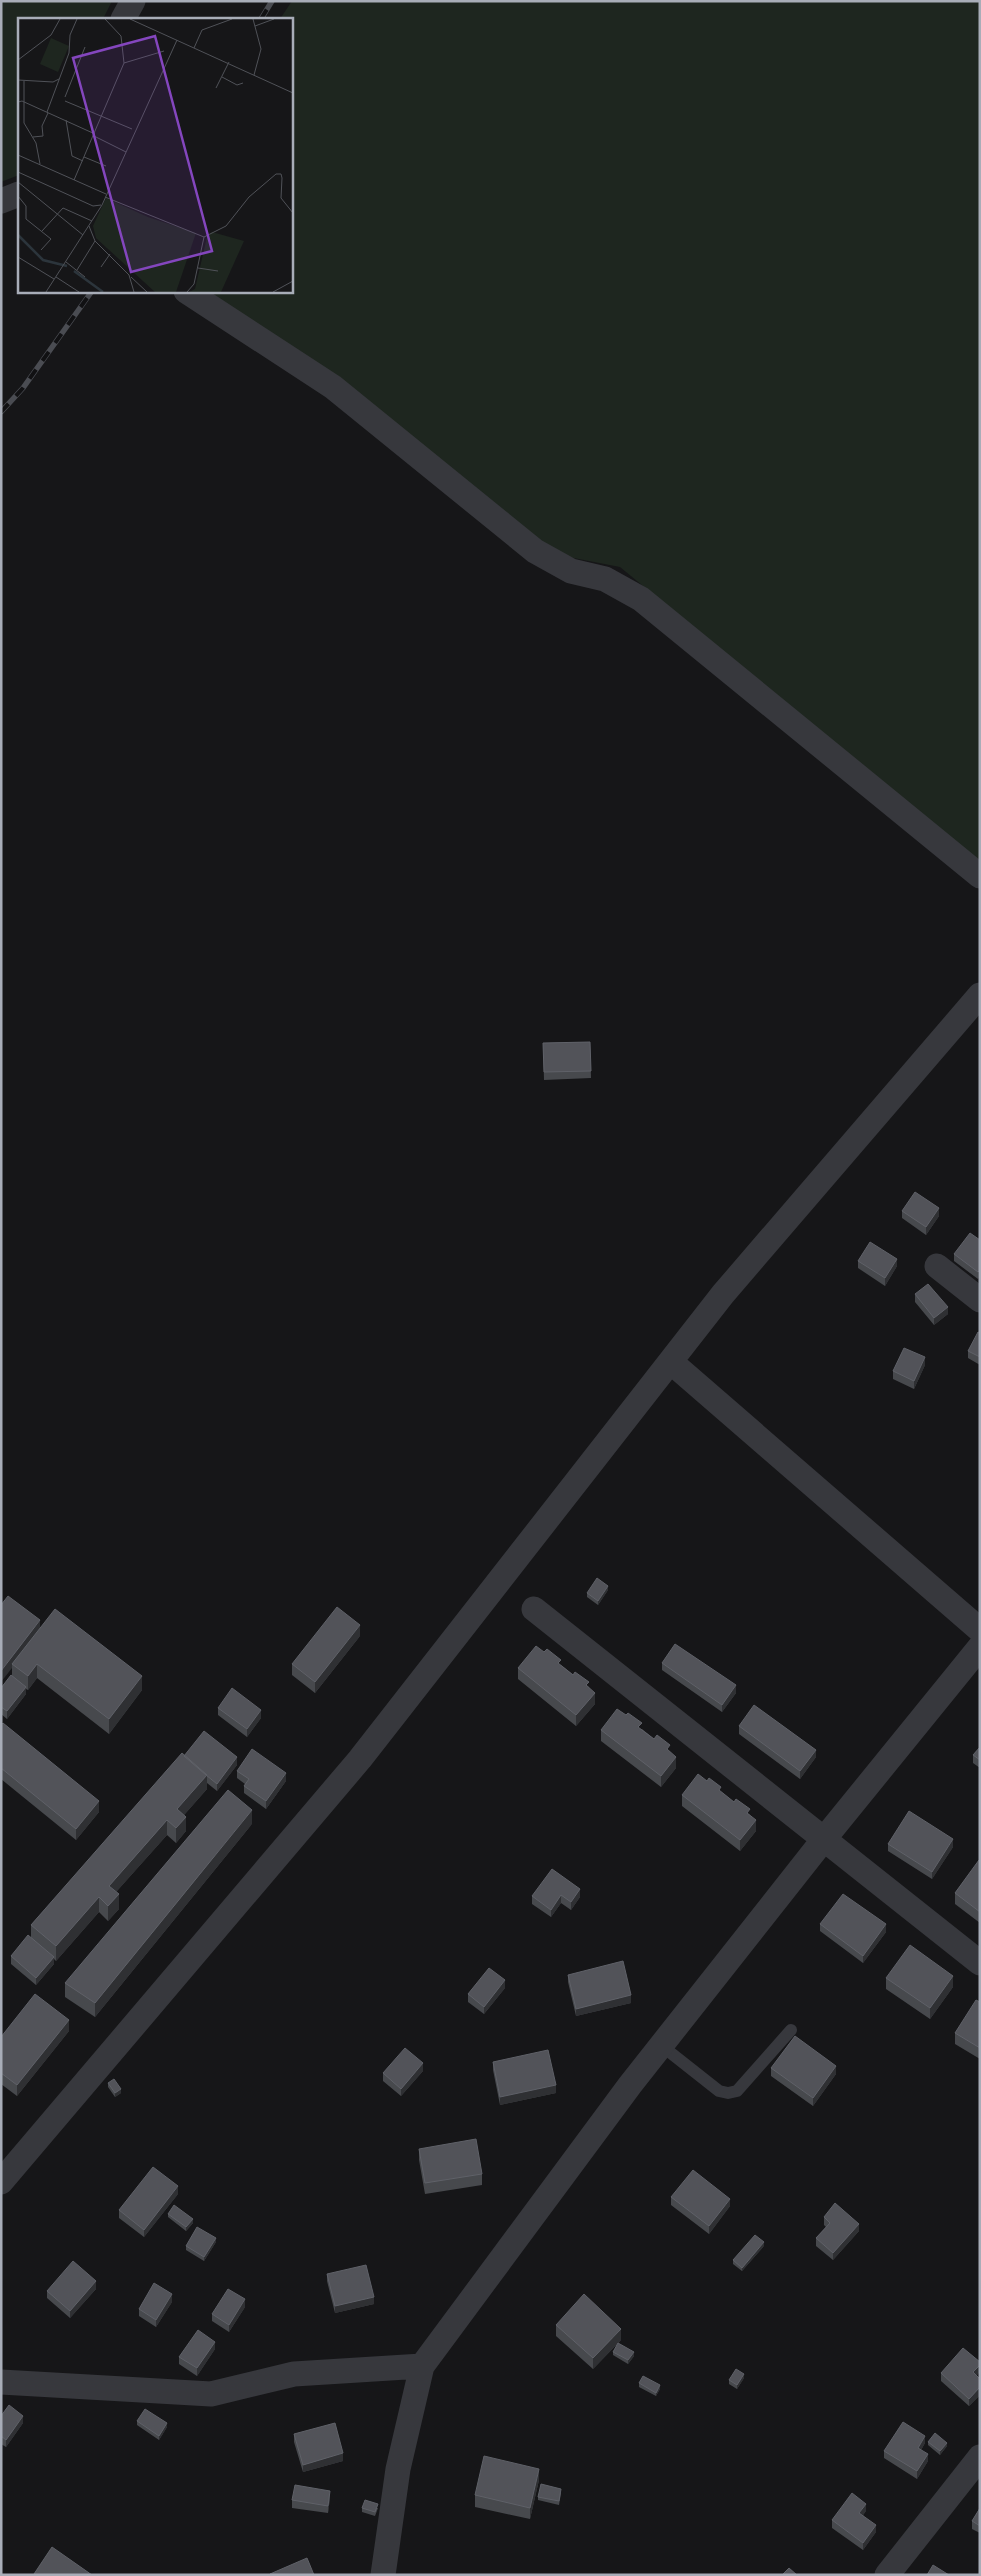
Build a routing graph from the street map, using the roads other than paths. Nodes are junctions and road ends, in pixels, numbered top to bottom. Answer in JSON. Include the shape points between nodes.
{"nodes":[{"id":1,"x":133,"y":1,"type":"edge"},
{"id":2,"x":124,"y":18,"type":"edge"},
{"id":3,"x":18,"y":194,"type":"edge"},
{"id":4,"x":1,"y":201,"type":"edge"},
{"id":5,"x":188,"y":292,"type":"edge"},
{"id":6,"x":980,"y":876,"type":"edge"},
{"id":7,"x":980,"y":995,"type":"edge"},
{"id":8,"x":937,"y":1266,"type":"dead end"},
{"id":9,"x":980,"y":1300,"type":"edge"},
{"id":10,"x":670,"y":1362,"type":"junction"},
{"id":11,"x":534,"y":1609,"type":"dead end"},
{"id":12,"x":980,"y":1630,"type":"edge"},
{"id":13,"x":975,"y":1663,"type":"edge"},
{"id":14,"x":824,"y":1839,"type":"junction"},
{"id":15,"x":980,"y":1962,"type":"edge"},
{"id":16,"x":791,"y":2030,"type":"dead end"},
{"id":17,"x":662,"y":2046,"type":"junction"},
{"id":18,"x":1,"y":2182,"type":"edge"},
{"id":19,"x":422,"y":2366,"type":"junction"},
{"id":20,"x":1,"y":2382,"type":"edge"},
{"id":21,"x":980,"y":2457,"type":"edge"},
{"id":22,"x":383,"y":2575,"type":"edge"},
{"id":23,"x":887,"y":2575,"type":"edge"}],
"edges":[{"from":1,"to":2,"type":"street"},
{"from":3,"to":4,"type":"street"},
{"from":5,"to":6,"type":"street","via":[[332,387],[535,551],[571,571],[605,579],[641,600]]},
{"from":7,"to":10,"type":"street","via":[[723,1294]]},
{"from":8,"to":9,"type":"street"},
{"from":10,"to":12,"type":"street"},
{"from":10,"to":18,"type":"street","via":[[360,1759]]},
{"from":11,"to":14,"type":"street"},
{"from":13,"to":14,"type":"street"},
{"from":14,"to":15,"type":"street"},
{"from":14,"to":17,"type":"street"},
{"from":16,"to":17,"type":"lane","via":[[737,2091],[728,2093],[719,2091]]},
{"from":17,"to":19,"type":"street"},
{"from":19,"to":20,"type":"street","via":[[294,2374],[211,2394]]},
{"from":19,"to":22,"type":"street","via":[[398,2469]]},
{"from":21,"to":23,"type":"street"}]}
